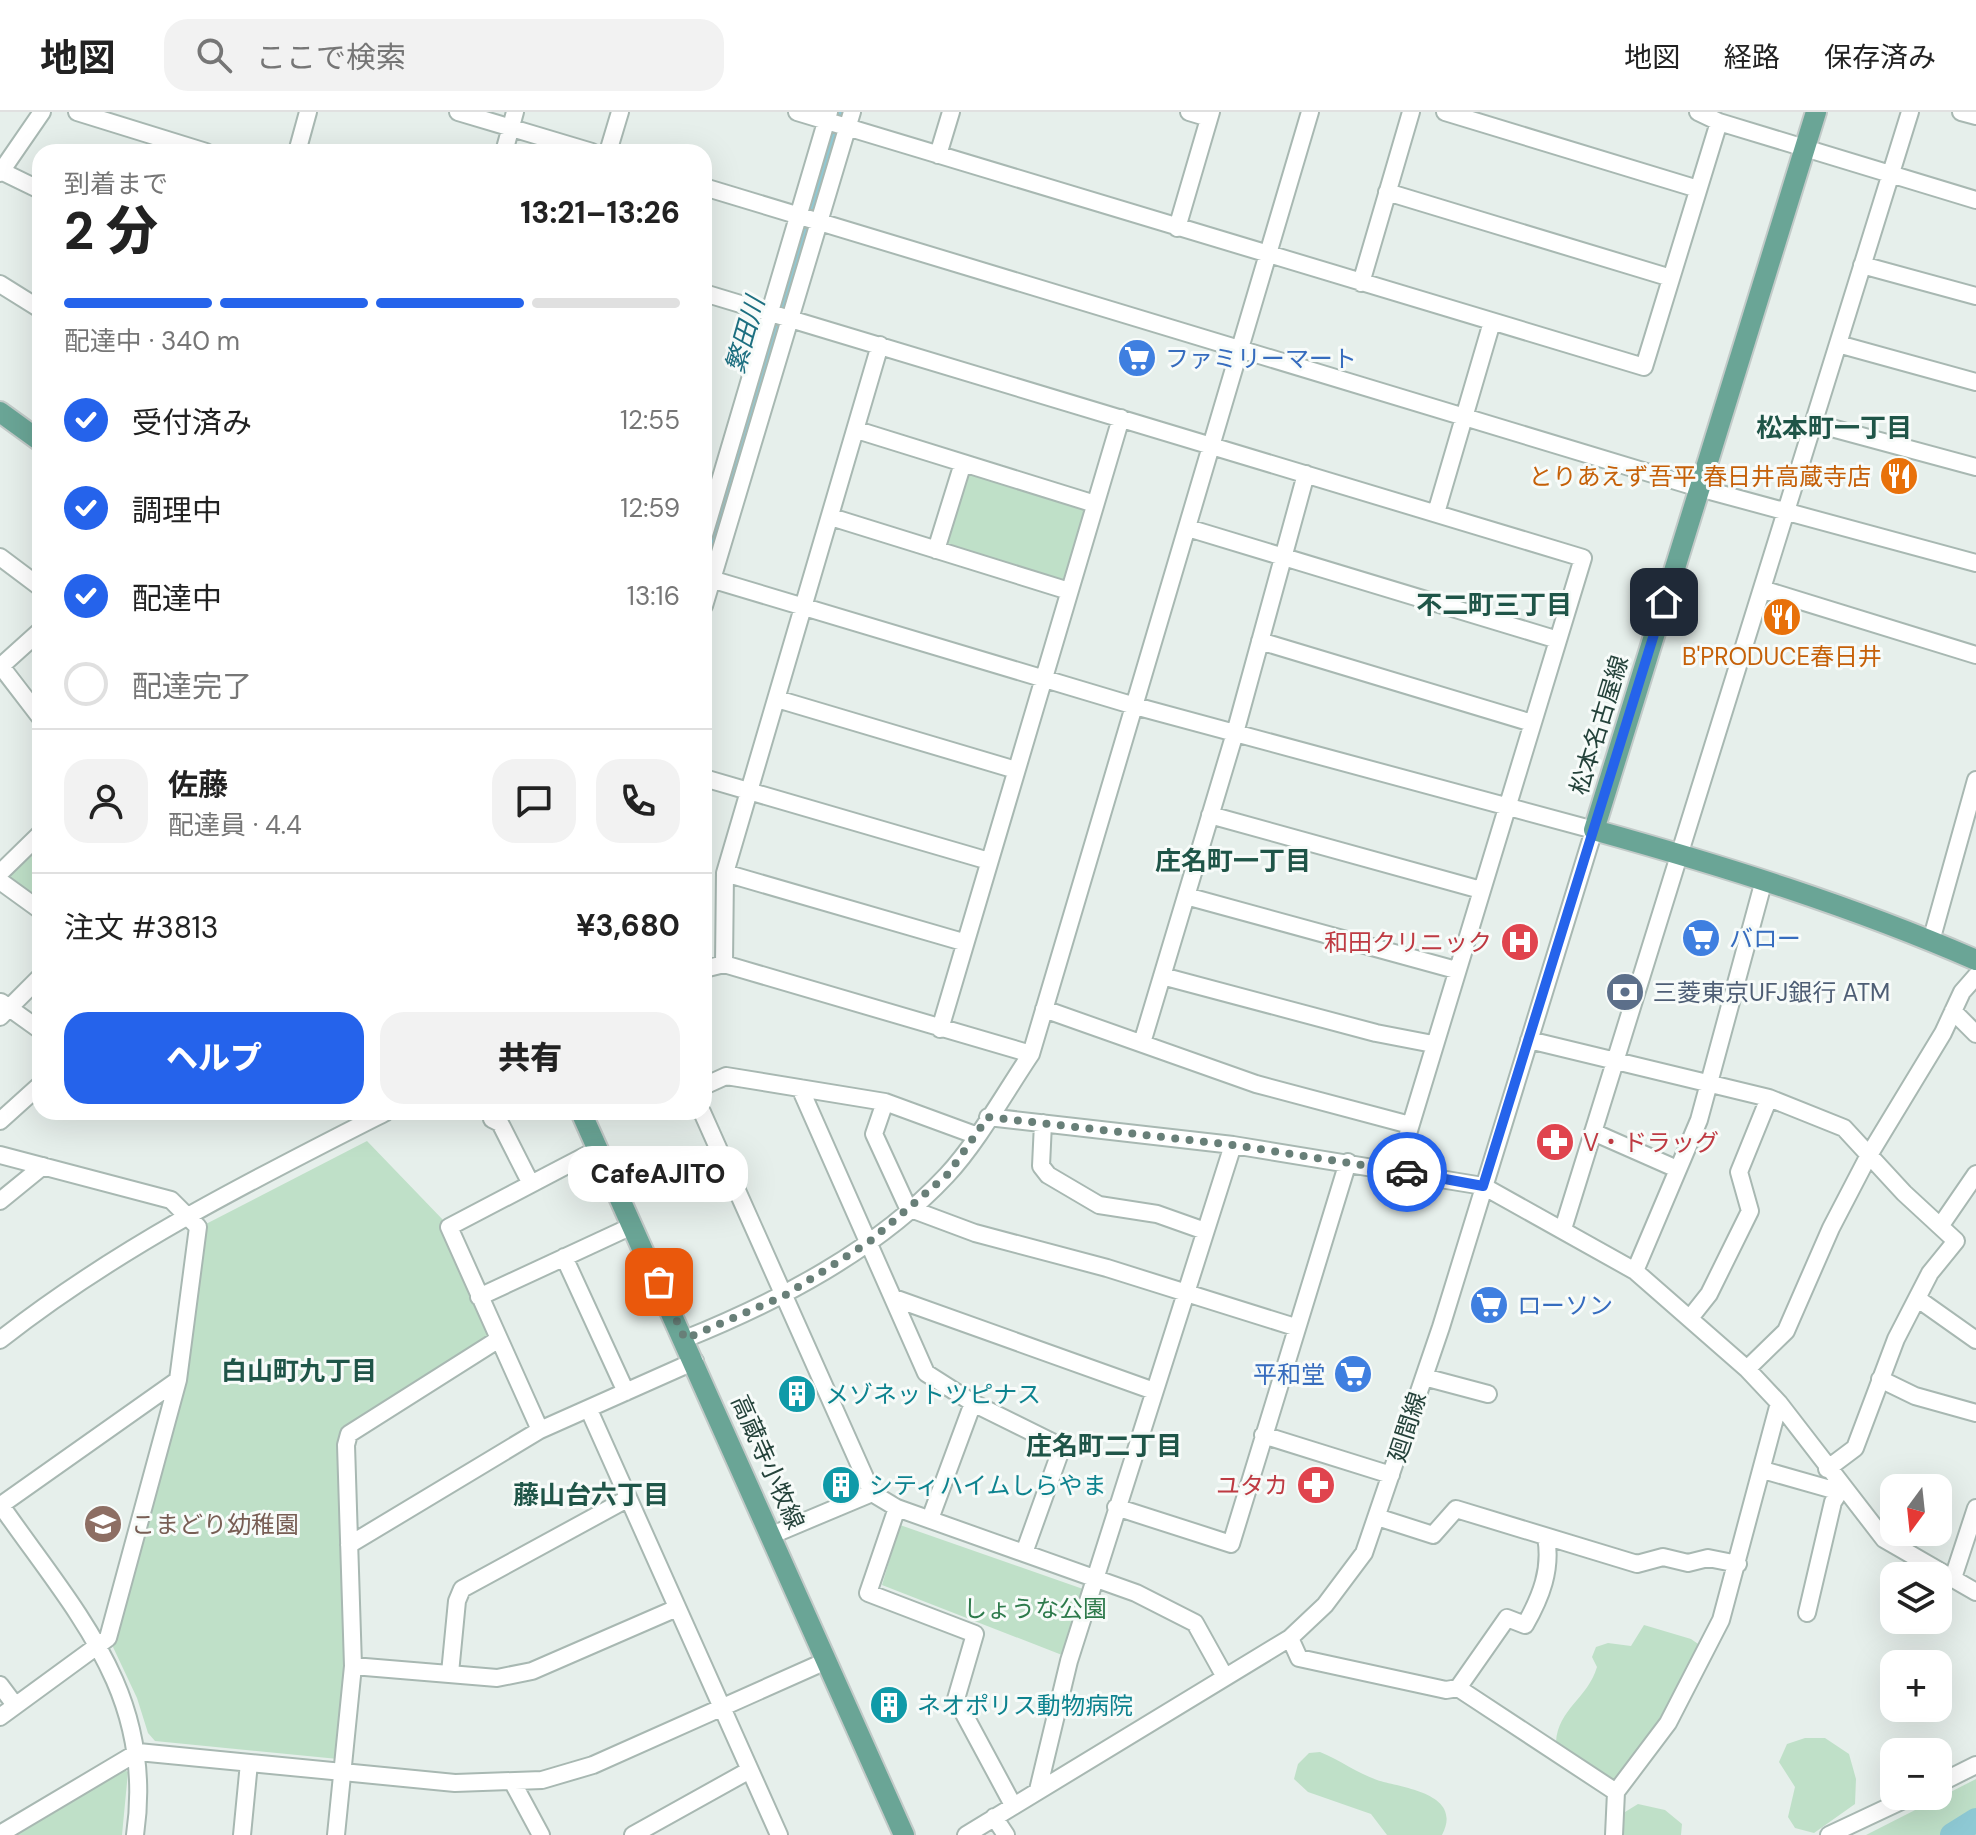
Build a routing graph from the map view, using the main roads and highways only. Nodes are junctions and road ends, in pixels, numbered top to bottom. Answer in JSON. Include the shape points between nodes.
{"nodes":[{"id":1,"x":1816,"y":112,"type":"edge"},
{"id":2,"x":0,"y":412,"type":"edge"},
{"id":3,"x":32,"y":435,"type":"edge"},
{"id":4,"x":1976,"y":960,"type":"edge"},
{"id":5,"x":585,"y":1120,"type":"edge"},
{"id":6,"x":904,"y":1835,"type":"edge"}],
"edges":[{"from":1,"to":4,"type":"main road","name":"松本名古屋線","via":[[1594,830],[1764,880]]},
{"from":2,"to":3,"type":"main road"},
{"from":5,"to":6,"type":"main road","name":"高蔵寺小牧線"}]}
